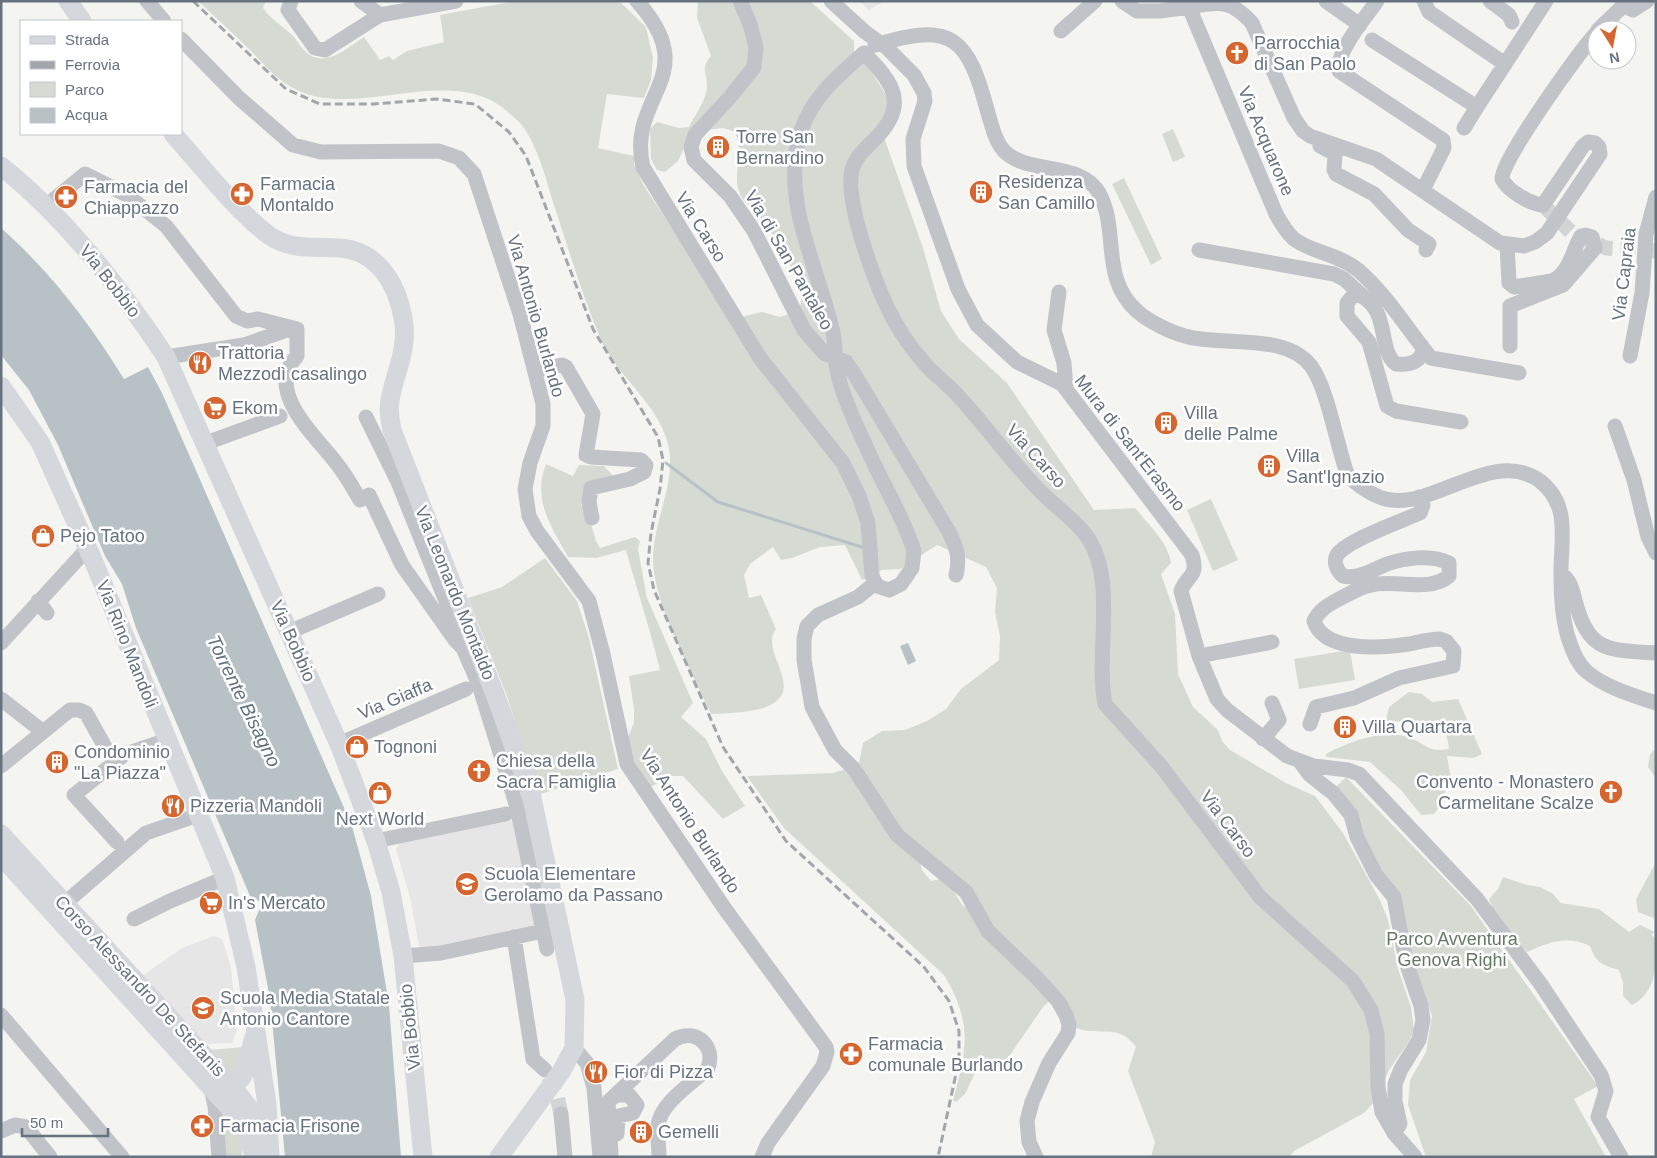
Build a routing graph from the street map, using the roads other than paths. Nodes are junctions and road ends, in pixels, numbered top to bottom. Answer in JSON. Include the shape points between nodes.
{"nodes":[{"id":1,"x":68,"y":1,"type":"edge"},
{"id":2,"x":147,"y":1,"type":"edge"},
{"id":3,"x":291,"y":1,"type":"edge"},
{"id":4,"x":456,"y":1,"type":"edge"},
{"id":5,"x":637,"y":1,"type":"edge"},
{"id":6,"x":740,"y":1,"type":"edge"},
{"id":7,"x":831,"y":1,"type":"edge"},
{"id":8,"x":1095,"y":1,"type":"edge"},
{"id":9,"x":1122,"y":1,"type":"edge"},
{"id":10,"x":1326,"y":1,"type":"edge"},
{"id":11,"x":1377,"y":1,"type":"edge"},
{"id":12,"x":1424,"y":1,"type":"edge"},
{"id":13,"x":1490,"y":1,"type":"edge"},
{"id":14,"x":1546,"y":1,"type":"edge"},
{"id":15,"x":1647,"y":1,"type":"edge"},
{"id":16,"x":1625,"y":3,"type":"edge"},
{"id":17,"x":372,"y":6,"type":"edge"},
{"id":18,"x":1189,"y":7,"type":"junction"},
{"id":19,"x":81,"y":20,"type":"edge"},
{"id":20,"x":163,"y":20,"type":"edge"},
{"id":21,"x":1609,"y":20,"type":"edge"},
{"id":22,"x":1512,"y":22,"type":"dead end"},
{"id":23,"x":1360,"y":25,"type":"junction"},
{"id":24,"x":1061,"y":31,"type":"dead end"},
{"id":25,"x":182,"y":40,"type":"edge"},
{"id":26,"x":1372,"y":40,"type":"dead end"},
{"id":27,"x":882,"y":43,"type":"junction"},
{"id":28,"x":1587,"y":45,"type":"edge"},
{"id":29,"x":864,"y":53,"type":"junction"},
{"id":30,"x":1504,"y":64,"type":"junction"},
{"id":31,"x":1477,"y":107,"type":"junction"},
{"id":32,"x":1464,"y":128,"type":"dead end"},
{"id":33,"x":174,"y":135,"type":"edge"},
{"id":34,"x":1318,"y":139,"type":"junction"},
{"id":35,"x":1,"y":166,"type":"edge"},
{"id":36,"x":1424,"y":190,"type":"junction"},
{"id":37,"x":1656,"y":197,"type":"edge"},
{"id":38,"x":46,"y":206,"type":"junction"},
{"id":39,"x":1377,"y":212,"type":"dead end"},
{"id":40,"x":1414,"y":234,"type":"junction"},
{"id":41,"x":1507,"y":244,"type":"junction"},
{"id":42,"x":1199,"y":250,"type":"dead end"},
{"id":43,"x":1426,"y":250,"type":"dead end"},
{"id":44,"x":1059,"y":292,"type":"dead end"},
{"id":45,"x":1365,"y":298,"type":"junction"},
{"id":46,"x":293,"y":328,"type":"junction"},
{"id":47,"x":1422,"y":346,"type":"junction"},
{"id":48,"x":1510,"y":346,"type":"dead end"},
{"id":49,"x":835,"y":356,"type":"junction"},
{"id":50,"x":1630,"y":356,"type":"dead end"},
{"id":51,"x":166,"y":357,"type":"junction"},
{"id":52,"x":535,"y":371,"type":"junction"},
{"id":53,"x":1519,"y":373,"type":"dead end"},
{"id":54,"x":1066,"y":389,"type":"junction"},
{"id":55,"x":2,"y":390,"type":"edge"},
{"id":56,"x":280,"y":416,"type":"dead end"},
{"id":57,"x":366,"y":417,"type":"dead end"},
{"id":58,"x":1461,"y":422,"type":"dead end"},
{"id":59,"x":1615,"y":426,"type":"dead end"},
{"id":60,"x":206,"y":443,"type":"junction"},
{"id":61,"x":1419,"y":497,"type":"junction"},
{"id":62,"x":592,"y":518,"type":"dead end"},
{"id":63,"x":88,"y":548,"type":"junction"},
{"id":64,"x":1656,"y":553,"type":"edge"},
{"id":65,"x":1561,"y":574,"type":"junction"},
{"id":66,"x":956,"y":575,"type":"dead end"},
{"id":67,"x":875,"y":583,"type":"junction"},
{"id":68,"x":378,"y":594,"type":"dead end"},
{"id":69,"x":289,"y":632,"type":"junction"},
{"id":70,"x":1272,"y":642,"type":"dead end"},
{"id":71,"x":1,"y":643,"type":"edge"},
{"id":72,"x":463,"y":648,"type":"junction"},
{"id":73,"x":1656,"y":654,"type":"edge"},
{"id":74,"x":1200,"y":656,"type":"junction"},
{"id":75,"x":466,"y":689,"type":"dead end"},
{"id":76,"x":1,"y":699,"type":"edge"},
{"id":77,"x":1272,"y":703,"type":"dead end"},
{"id":78,"x":1656,"y":703,"type":"edge"},
{"id":79,"x":1310,"y":724,"type":"dead end"},
{"id":80,"x":42,"y":732,"type":"junction"},
{"id":81,"x":1263,"y":739,"type":"junction"},
{"id":82,"x":166,"y":740,"type":"junction"},
{"id":83,"x":339,"y":744,"type":"junction"},
{"id":84,"x":114,"y":763,"type":"junction"},
{"id":85,"x":1301,"y":763,"type":"junction"},
{"id":86,"x":1,"y":766,"type":"edge"},
{"id":87,"x":506,"y":814,"type":"dead end"},
{"id":88,"x":198,"y":815,"type":"junction"},
{"id":89,"x":1,"y":834,"type":"edge"},
{"id":90,"x":376,"y":841,"type":"junction"},
{"id":91,"x":117,"y":842,"type":"dead end"},
{"id":92,"x":1,"y":856,"type":"edge"},
{"id":93,"x":225,"y":878,"type":"junction"},
{"id":94,"x":64,"y":904,"type":"junction"},
{"id":95,"x":134,"y":919,"type":"dead end"},
{"id":96,"x":543,"y":931,"type":"junction"},
{"id":97,"x":514,"y":937,"type":"junction"},
{"id":98,"x":547,"y":949,"type":"dead end"},
{"id":99,"x":403,"y":956,"type":"junction"},
{"id":100,"x":1,"y":1015,"type":"edge"},
{"id":101,"x":256,"y":1028,"type":"junction"},
{"id":102,"x":574,"y":1048,"type":"junction"},
{"id":103,"x":545,"y":1070,"type":"tunnel mouth"},
{"id":104,"x":222,"y":1091,"type":"junction"},
{"id":105,"x":617,"y":1095,"type":"junction"},
{"id":106,"x":561,"y":1114,"type":"tunnel mouth"},
{"id":107,"x":1,"y":1130,"type":"edge"},
{"id":108,"x":1394,"y":1133,"type":"junction"},
{"id":109,"x":264,"y":1153,"type":"edge"},
{"id":110,"x":610,"y":1156,"type":"edge"},
{"id":111,"x":50,"y":1157,"type":"edge"},
{"id":112,"x":122,"y":1157,"type":"edge"},
{"id":113,"x":219,"y":1157,"type":"edge"},
{"id":114,"x":423,"y":1157,"type":"edge"},
{"id":115,"x":499,"y":1157,"type":"edge"},
{"id":116,"x":564,"y":1157,"type":"edge"},
{"id":117,"x":659,"y":1157,"type":"edge"},
{"id":118,"x":762,"y":1157,"type":"edge"},
{"id":119,"x":1036,"y":1157,"type":"edge"},
{"id":120,"x":1415,"y":1157,"type":"edge"},
{"id":121,"x":1621,"y":1157,"type":"edge"}],
"edges":[{"from":1,"to":19,"type":"main road"},
{"from":2,"to":20,"type":"street"},
{"from":3,"to":17,"type":"street","via":[[288,10],[319,50],[325,50]]},
{"from":4,"to":17,"type":"street"},
{"from":5,"to":67,"type":"street","name":"Via Carso","via":[[656,25],[664,43],[666,62],[643,130],[643,167],[760,358],[843,463],[868,522]]},
{"from":6,"to":49,"type":"street","name":"Via di San Pantaleo","via":[[756,46],[754,67],[695,135],[691,147],[694,160],[730,196],[754,231],[804,330],[824,354]]},
{"from":7,"to":27,"type":"street","name":"Mura di Sant'Erasmo"},
{"from":8,"to":24,"type":"street"},
{"from":9,"to":18,"type":"street","via":[[1137,11]]},
{"from":10,"to":23,"type":"street"},
{"from":11,"to":23,"type":"street"},
{"from":12,"to":30,"type":"street","via":[[1429,12]]},
{"from":13,"to":22,"type":"street","via":[[1510,15]]},
{"from":14,"to":30,"type":"street"},
{"from":15,"to":16,"type":"street","via":[[1633,10]]},
{"from":16,"to":21,"type":"street"},
{"from":18,"to":34,"type":"street","name":"Via Acquarone","via":[[1218,2],[1239,7],[1252,23],[1298,125]]},
{"from":18,"to":47,"type":"street","name":"Via Acquarone","via":[[1282,225],[1300,243],[1331,254],[1356,269],[1389,302]]},
{"from":23,"to":36,"type":"street","via":[[1340,58],[1339,71],[1445,143]]},
{"from":25,"to":52,"type":"street","name":"Via Antonio Burlando","via":[[238,98],[293,145],[321,152],[439,151],[467,165],[474,174],[501,255]]},
{"from":26,"to":31,"type":"street"},
{"from":27,"to":29,"type":"street"},
{"from":27,"to":54,"type":"street","name":"Mura di Sant'Erasmo","via":[[914,74],[924,93],[925,101],[913,139],[914,166],[966,307],[977,325],[1006,353],[1030,369],[1054,378]]},
{"from":27,"to":61,"type":"street","via":[[930,35],[952,40],[962,47],[974,66],[994,132],[1004,151],[1018,159],[1083,179],[1092,184],[1099,194],[1116,278],[1121,292],[1138,312],[1184,336],[1272,345],[1302,356],[1321,386],[1348,476],[1360,487],[1391,500]]},
{"from":28,"to":41,"type":"street","via":[[1527,131],[1502,179],[1514,192],[1543,206],[1582,146],[1594,143],[1600,147],[1600,154],[1552,228],[1542,238],[1524,246]]},
{"from":29,"to":49,"type":"street","via":[[823,90],[806,116],[796,156],[800,215],[834,334]]},
{"from":29,"to":108,"type":"street","name":"Via Carso","via":[[886,79],[895,102],[883,131],[858,157],[852,169],[850,190],[871,268],[889,315],[926,365],[960,398],[1038,489],[1088,538],[1100,568],[1104,628],[1102,692],[1105,704],[1161,766],[1260,897],[1353,981],[1371,1010],[1377,1034],[1382,1112]]},
{"from":30,"to":31,"type":"street"},
{"from":31,"to":32,"type":"street"},
{"from":33,"to":102,"type":"main road","name":"Via Leonardo Montaldo","via":[[271,237],[296,247],[340,248],[362,253],[376,261],[390,279],[400,305],[405,338],[390,400],[392,430],[495,693],[532,798],[575,1000]]},
{"from":34,"to":36,"type":"street","name":"Via Acquarone","via":[[1376,159]]},
{"from":34,"to":40,"type":"street","name":"Via Acquarone","via":[[1324,150],[1335,154],[1336,174],[1374,194]]},
{"from":35,"to":38,"type":"main road","name":"Via Bobbio"},
{"from":36,"to":41,"type":"street","name":"Via Acquarone","via":[[1486,235]]},
{"from":37,"to":50,"type":"street","name":"Via Capraia","via":[[1646,234],[1642,294]]},
{"from":38,"to":46,"type":"street","via":[[85,174],[127,195],[166,226],[236,316],[247,321],[258,319]]},
{"from":38,"to":51,"type":"main road","name":"Via Bobbio","via":[[124,298]]},
{"from":39,"to":40,"type":"street","name":"Via Acquarone","via":[[1414,238]]},
{"from":40,"to":43,"type":"street","name":"Via Acquarone","via":[[1429,244]]},
{"from":41,"to":48,"type":"street","via":[[1509,283],[1514,287],[1558,279],[1575,253],[1581,236],[1592,237],[1595,244],[1595,248],[1562,285],[1510,306]]},
{"from":42,"to":45,"type":"street","via":[[1334,274]]},
{"from":44,"to":54,"type":"street","via":[[1054,330],[1064,363]]},
{"from":45,"to":47,"type":"street","via":[[1380,318],[1392,361],[1406,364],[1417,361],[1423,352]]},
{"from":45,"to":58,"type":"street","via":[[1353,296],[1347,303],[1347,316],[1369,342],[1387,406],[1396,411]]},
{"from":46,"to":51,"type":"street","via":[[244,345]]},
{"from":46,"to":72,"type":"street","via":[[298,332],[297,356],[289,365],[286,384],[298,418],[338,464],[360,500],[369,495],[402,565]]},
{"from":47,"to":53,"type":"street","name":"Via Acquarone","via":[[1435,360]]},
{"from":49,"to":66,"type":"street","via":[[846,362],[949,532],[959,561]]},
{"from":49,"to":67,"type":"street","via":[[837,371],[864,444],[914,551],[912,568],[901,584],[889,590]]},
{"from":51,"to":60,"type":"main road","name":"Via Bobbio"},
{"from":52,"to":62,"type":"street","via":[[562,365],[583,394],[594,418],[586,455],[641,460],[646,465],[644,472],[636,477],[591,488]]},
{"from":52,"to":118,"type":"street","name":"Via Antonio Burlando","via":[[544,416],[527,478],[526,505],[537,531],[588,602],[627,764],[719,900],[826,1047],[823,1066],[768,1143]]},
{"from":54,"to":74,"type":"street","name":"Mura di Sant'Erasmo","via":[[1192,555],[1195,570],[1181,591]]},
{"from":55,"to":63,"type":"main road","name":"Via Rino Mandoli","via":[[40,442]]},
{"from":56,"to":60,"type":"street"},
{"from":57,"to":72,"type":"street","via":[[398,482]]},
{"from":59,"to":64,"type":"street","via":[[1634,480],[1648,537]]},
{"from":60,"to":69,"type":"main road","name":"Via Bobbio"},
{"from":61,"to":65,"type":"street","via":[[1462,480],[1498,472],[1530,475],[1551,493],[1563,520]]},
{"from":61,"to":79,"type":"street","via":[[1423,505],[1420,513],[1356,540],[1338,554],[1337,568],[1342,576],[1348,577],[1405,559],[1441,559],[1449,563],[1450,576],[1432,584],[1396,582],[1371,585],[1318,612],[1314,622],[1316,629],[1326,636],[1350,646],[1388,646],[1440,639],[1454,651],[1453,666],[1399,678],[1354,698],[1316,707]]},
{"from":63,"to":71,"type":"street","via":[[42,607]]},
{"from":63,"to":82,"type":"main road","name":"Via Rino Mandoli"},
{"from":65,"to":73,"type":"street","via":[[1570,583],[1582,621],[1597,644],[1611,650]]},
{"from":65,"to":78,"type":"street","via":[[1564,620],[1575,657],[1586,671],[1605,684]]},
{"from":67,"to":119,"type":"street","via":[[858,597],[818,615],[807,626],[804,660],[812,707],[835,750],[854,769],[897,835],[966,892],[988,931],[1038,978],[1066,1015],[1070,1026],[1068,1033],[1049,1063],[1027,1121],[1029,1142]]},
{"from":68,"to":69,"type":"street"},
{"from":69,"to":83,"type":"main road","name":"Via Bobbio"},
{"from":70,"to":74,"type":"street"},
{"from":72,"to":96,"type":"street","via":[[479,685],[517,807]]},
{"from":74,"to":81,"type":"street","name":"Mura di Sant'Erasmo","via":[[1217,699]]},
{"from":75,"to":83,"type":"street","name":"Via Giaffa"},
{"from":76,"to":80,"type":"street"},
{"from":77,"to":81,"type":"street","via":[[1279,720]]},
{"from":80,"to":84,"type":"street","via":[[70,710],[86,713]]},
{"from":80,"to":86,"type":"street"},
{"from":81,"to":85,"type":"street","name":"Mura di Sant'Erasmo"},
{"from":82,"to":84,"type":"street","via":[[125,754]]},
{"from":82,"to":88,"type":"main road","name":"Via Rino Mandoli"},
{"from":83,"to":90,"type":"main road","name":"Via Bobbio"},
{"from":84,"to":91,"type":"street","via":[[74,795]]},
{"from":85,"to":108,"type":"street","via":[[1350,815],[1376,875],[1394,897],[1406,962],[1421,1006],[1423,1026],[1395,1084],[1400,1124]]},
{"from":85,"to":121,"type":"street","via":[[1358,774],[1477,899],[1595,1064],[1606,1091],[1598,1117]]},
{"from":87,"to":90,"type":"street"},
{"from":88,"to":93,"type":"main road","name":"Via Rino Mandoli"},
{"from":88,"to":94,"type":"street","via":[[146,833]]},
{"from":89,"to":94,"type":"main road","name":"Corso Alessandro De Stefanis"},
{"from":90,"to":99,"type":"main road","name":"Via Bobbio","via":[[391,892]]},
{"from":92,"to":104,"type":"main road","name":"Corso Alessandro De Stefanis"},
{"from":93,"to":95,"type":"street"},
{"from":93,"to":101,"type":"main road","name":"Via Rino Mandoli","via":[[246,967]]},
{"from":94,"to":104,"type":"main road","name":"Corso Alessandro De Stefanis"},
{"from":96,"to":97,"type":"street"},
{"from":96,"to":98,"type":"street"},
{"from":97,"to":99,"type":"street","via":[[441,953]]},
{"from":97,"to":103,"type":"street","via":[[533,1059]]},
{"from":99,"to":114,"type":"main road","name":"Via Bobbio"},
{"from":100,"to":112,"type":"street"},
{"from":101,"to":104,"type":"main road","name":"Via Rino Mandoli","via":[[243,1076]]},
{"from":101,"to":109,"type":"main road","name":"Via Rino Mandoli","via":[[267,1104]]},
{"from":102,"to":110,"type":"street","via":[[587,1063]]},
{"from":102,"to":115,"type":"main road","name":"Via Leonardo Montaldo","via":[[561,1072]]},
{"from":104,"to":109,"type":"main road","name":"Corso Alessandro De Stefanis","via":[[257,1118]]},
{"from":104,"to":113,"type":"street","via":[[216,1119]]},
{"from":105,"to":110,"type":"street","via":[[607,1105]]},
{"from":105,"to":110,"type":"street","via":[[629,1095],[637,1105],[633,1112],[618,1116]]},
{"from":105,"to":117,"type":"street","via":[[658,1053],[681,1036],[699,1038],[708,1049],[708,1068],[668,1105],[658,1123]]},
{"from":106,"to":116,"type":"street"},
{"from":107,"to":111,"type":"street","via":[[15,1125],[26,1126]]},
{"from":108,"to":120,"type":"street","name":"Via Carso"}]}
